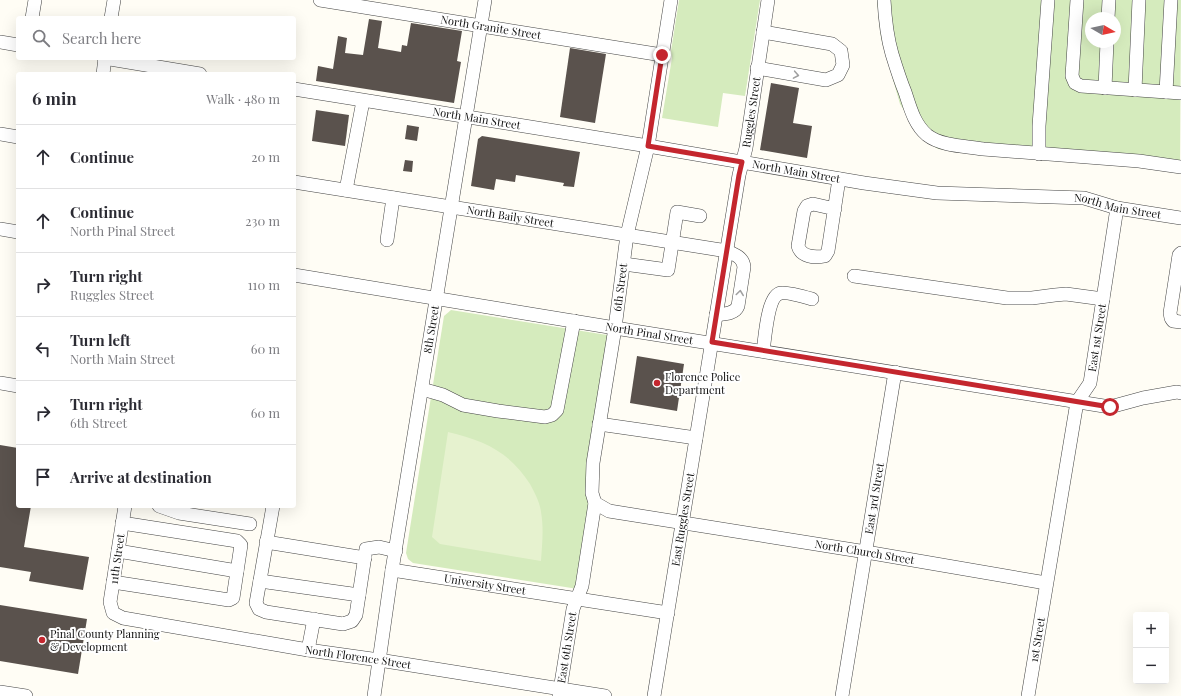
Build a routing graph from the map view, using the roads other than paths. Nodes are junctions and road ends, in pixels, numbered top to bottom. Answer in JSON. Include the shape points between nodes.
{"nodes":[{"id":1,"x":35,"y":0,"type":"edge"},
{"id":2,"x":114,"y":0,"type":"edge"},
{"id":3,"x":320,"y":0,"type":"edge"},
{"id":4,"x":485,"y":0,"type":"edge"},
{"id":5,"x":671,"y":0,"type":"edge"},
{"id":6,"x":768,"y":0,"type":"edge"},
{"id":7,"x":884,"y":0,"type":"edge"},
{"id":8,"x":1048,"y":0,"type":"edge"},
{"id":9,"x":1077,"y":0,"type":"edge"},
{"id":10,"x":1109,"y":0,"type":"edge"},
{"id":11,"x":1139,"y":0,"type":"edge"},
{"id":12,"x":1171,"y":0,"type":"edge"},
{"id":13,"x":1108,"y":12,"type":"edge"},
{"id":14,"x":32,"y":16,"type":"edge"},
{"id":15,"x":111,"y":16,"type":"edge"},
{"id":16,"x":481,"y":26,"type":"junction"},
{"id":17,"x":763,"y":32,"type":"junction"},
{"id":18,"x":0,"y":42,"type":"edge"},
{"id":19,"x":16,"y":45,"type":"edge"},
{"id":20,"x":1107,"y":48,"type":"edge"},
{"id":21,"x":662,"y":55,"type":"junction"},
{"id":22,"x":105,"y":60,"type":"edge"},
{"id":23,"x":116,"y":60,"type":"edge"},
{"id":24,"x":757,"y":68,"type":"junction"},
{"id":25,"x":102,"y":72,"type":"edge"},
{"id":26,"x":186,"y":72,"type":"edge"},
{"id":27,"x":1104,"y":88,"type":"junction"},
{"id":28,"x":296,"y":89,"type":"edge"},
{"id":29,"x":1135,"y":90,"type":"junction"},
{"id":30,"x":1166,"y":92,"type":"junction"},
{"id":31,"x":1181,"y":93,"type":"edge"},
{"id":32,"x":363,"y":101,"type":"junction"},
{"id":33,"x":466,"y":117,"type":"junction"},
{"id":34,"x":0,"y":134,"type":"edge"},
{"id":35,"x":16,"y":137,"type":"edge"},
{"id":36,"x":648,"y":146,"type":"junction"},
{"id":37,"x":1039,"y":154,"type":"junction"},
{"id":38,"x":742,"y":162,"type":"junction"},
{"id":39,"x":1181,"y":167,"type":"edge"},
{"id":40,"x":839,"y":179,"type":"junction"},
{"id":41,"x":296,"y":182,"type":"edge"},
{"id":42,"x":346,"y":190,"type":"junction"},
{"id":43,"x":393,"y":198,"type":"junction"},
{"id":44,"x":451,"y":207,"type":"junction"},
{"id":45,"x":1117,"y":208,"type":"junction"},
{"id":46,"x":835,"y":209,"type":"dead end"},
{"id":47,"x":700,"y":216,"type":"dead end"},
{"id":48,"x":1181,"y":216,"type":"edge"},
{"id":49,"x":0,"y":229,"type":"edge"},
{"id":50,"x":16,"y":232,"type":"edge"},
{"id":51,"x":627,"y":235,"type":"junction"},
{"id":52,"x":387,"y":240,"type":"dead end"},
{"id":53,"x":673,"y":242,"type":"junction"},
{"id":54,"x":727,"y":251,"type":"junction"},
{"id":55,"x":1181,"y":253,"type":"edge"},
{"id":56,"x":624,"y":264,"type":"junction"},
{"id":57,"x":296,"y":275,"type":"edge"},
{"id":58,"x":854,"y":276,"type":"dead end"},
{"id":59,"x":437,"y":298,"type":"junction"},
{"id":60,"x":812,"y":299,"type":"dead end"},
{"id":61,"x":1103,"y":299,"type":"junction"},
{"id":62,"x":716,"y":316,"type":"junction"},
{"id":63,"x":574,"y":321,"type":"junction"},
{"id":64,"x":1181,"y":322,"type":"edge"},
{"id":65,"x":615,"y":328,"type":"junction"},
{"id":66,"x":712,"y":342,"type":"junction"},
{"id":67,"x":763,"y":352,"type":"junction"},
{"id":68,"x":895,"y":372,"type":"junction"},
{"id":69,"x":0,"y":383,"type":"edge"},
{"id":70,"x":16,"y":386,"type":"edge"},
{"id":71,"x":422,"y":389,"type":"junction"},
{"id":72,"x":1181,"y":393,"type":"edge"},
{"id":73,"x":1077,"y":402,"type":"junction"},
{"id":74,"x":599,"y":424,"type":"junction"},
{"id":75,"x":696,"y":438,"type":"junction"},
{"id":76,"x":595,"y":503,"type":"junction"},
{"id":77,"x":125,"y":508,"type":"edge"},
{"id":78,"x":165,"y":508,"type":"edge"},
{"id":79,"x":273,"y":508,"type":"edge"},
{"id":80,"x":682,"y":522,"type":"junction"},
{"id":81,"x":122,"y":524,"type":"junction"},
{"id":82,"x":250,"y":524,"type":"dead end"},
{"id":83,"x":266,"y":542,"type":"junction"},
{"id":84,"x":118,"y":551,"type":"junction"},
{"id":85,"x":396,"y":551,"type":"junction"},
{"id":86,"x":866,"y":552,"type":"junction"},
{"id":87,"x":365,"y":558,"type":"junction"},
{"id":88,"x":392,"y":570,"type":"junction"},
{"id":89,"x":237,"y":571,"type":"junction"},
{"id":90,"x":260,"y":581,"type":"junction"},
{"id":91,"x":113,"y":582,"type":"junction"},
{"id":92,"x":1046,"y":583,"type":"junction"},
{"id":93,"x":359,"y":595,"type":"junction"},
{"id":94,"x":577,"y":599,"type":"junction"},
{"id":95,"x":113,"y":613,"type":"joint"},
{"id":96,"x":668,"y":613,"type":"junction"},
{"id":97,"x":314,"y":619,"type":"junction"},
{"id":98,"x":308,"y":650,"type":"junction"},
{"id":99,"x":379,"y":660,"type":"junction"},
{"id":100,"x":560,"y":692,"type":"edge"},
{"id":101,"x":2,"y":693,"type":"edge"},
{"id":102,"x":26,"y":696,"type":"edge"},
{"id":103,"x":374,"y":696,"type":"edge"},
{"id":104,"x":605,"y":696,"type":"edge"},
{"id":105,"x":654,"y":696,"type":"edge"},
{"id":106,"x":842,"y":696,"type":"edge"},
{"id":107,"x":1028,"y":696,"type":"edge"}],
"edges":[{"from":1,"to":14,"type":"street"},
{"from":2,"to":15,"type":"street"},
{"from":3,"to":16,"type":"street","name":"North Granite Street"},
{"from":4,"to":16,"type":"street","name":"8th Street"},
{"from":5,"to":21,"type":"street","name":"6th Street"},
{"from":6,"to":17,"type":"street","name":"Ruggles Street"},
{"from":7,"to":37,"type":"street","via":[[892,53],[914,118],[926,134],[941,142],[959,146]]},
{"from":8,"to":37,"type":"street"},
{"from":9,"to":27,"type":"street","via":[[1072,76],[1075,83],[1081,86]]},
{"from":10,"to":13,"type":"street"},
{"from":11,"to":29,"type":"street"},
{"from":12,"to":30,"type":"street"},
{"from":16,"to":21,"type":"street","name":"North Granite Street"},
{"from":16,"to":33,"type":"street","name":"8th Street"},
{"from":17,"to":24,"type":"street","name":"Ruggles Street"},
{"from":24,"to":17,"type":"street","one_way":true,"via":[[826,80],[838,75],[843,65],[841,51],[832,44]]},
{"from":18,"to":19,"type":"street"},
{"from":20,"to":27,"type":"street"},
{"from":21,"to":36,"type":"street","name":"6th Street"},
{"from":22,"to":25,"type":"street"},
{"from":23,"to":26,"type":"street"},
{"from":24,"to":38,"type":"street","name":"Ruggles Street"},
{"from":27,"to":29,"type":"street"},
{"from":28,"to":32,"type":"street","name":"North Main Street"},
{"from":29,"to":30,"type":"street"},
{"from":30,"to":31,"type":"street"},
{"from":32,"to":33,"type":"street","name":"North Main Street"},
{"from":32,"to":42,"type":"street"},
{"from":33,"to":36,"type":"street","name":"North Main Street"},
{"from":33,"to":44,"type":"street","name":"8th Street"},
{"from":34,"to":35,"type":"street"},
{"from":36,"to":38,"type":"street","name":"North Main Street"},
{"from":36,"to":51,"type":"street","name":"6th Street"},
{"from":37,"to":39,"type":"street","via":[[1139,161]]},
{"from":38,"to":40,"type":"street","name":"North Main Street"},
{"from":38,"to":54,"type":"street","name":"Ruggles Street"},
{"from":40,"to":45,"type":"street","name":"North Main Street","via":[[937,193],[1084,198]]},
{"from":40,"to":46,"type":"street"},
{"from":41,"to":42,"type":"street","name":"North Baily Street"},
{"from":42,"to":43,"type":"street","name":"North Baily Street"},
{"from":43,"to":44,"type":"street","name":"North Baily Street"},
{"from":43,"to":52,"type":"street"},
{"from":44,"to":51,"type":"street","name":"North Baily Street"},
{"from":44,"to":59,"type":"street","name":"8th Street"},
{"from":45,"to":48,"type":"street","name":"North Main Street"},
{"from":45,"to":61,"type":"street","name":"East 1st Street"},
{"from":47,"to":53,"type":"street","via":[[677,212]]},
{"from":49,"to":50,"type":"street"},
{"from":51,"to":53,"type":"street","name":"North Baily Street"},
{"from":51,"to":56,"type":"street","name":"6th Street"},
{"from":53,"to":54,"type":"street","name":"North Baily Street"},
{"from":53,"to":56,"type":"street","via":[[668,270]]},
{"from":54,"to":62,"type":"street","name":"Ruggles Street"},
{"from":62,"to":54,"type":"street","one_way":true,"via":[[734,311],[738,306],[744,262]]},
{"from":55,"to":64,"type":"street","via":[[1170,313],[1173,321]]},
{"from":56,"to":65,"type":"street","name":"6th Street"},
{"from":57,"to":59,"type":"street","name":"North Pinal Street"},
{"from":58,"to":61,"type":"street","via":[[1007,298],[1066,294]]},
{"from":59,"to":63,"type":"street","name":"North Pinal Street"},
{"from":59,"to":71,"type":"street","name":"8th Street"},
{"from":60,"to":67,"type":"street","via":[[781,293],[776,296],[770,304]]},
{"from":61,"to":73,"type":"street","name":"East 1st Street","via":[[1090,382]]},
{"from":62,"to":66,"type":"street","name":"Ruggles Street"},
{"from":63,"to":65,"type":"street","name":"North Pinal Street"},
{"from":63,"to":71,"type":"street","via":[[557,410],[552,415],[545,417],[463,405],[443,395]]},
{"from":65,"to":66,"type":"street","name":"North Pinal Street"},
{"from":65,"to":74,"type":"street","name":"6th Street"},
{"from":66,"to":67,"type":"street","name":"North Pinal Street"},
{"from":66,"to":75,"type":"street","name":"East Ruggles Street"},
{"from":67,"to":68,"type":"street","name":"North Pinal Street"},
{"from":68,"to":73,"type":"street","name":"North Pinal Street"},
{"from":68,"to":86,"type":"street","name":"East 3rd Street"},
{"from":69,"to":70,"type":"street"},
{"from":71,"to":85,"type":"street","name":"8th Street"},
{"from":72,"to":73,"type":"street","name":"North Pinal Street","via":[[1143,398],[1110,407]]},
{"from":73,"to":92,"type":"street","name":"East 1st Street"},
{"from":74,"to":75,"type":"street"},
{"from":74,"to":76,"type":"street","name":"6th Street","via":[[592,471],[592,493]]},
{"from":75,"to":80,"type":"street","name":"East Ruggles Street"},
{"from":76,"to":80,"type":"street","name":"North Church Street","via":[[610,511]]},
{"from":76,"to":94,"type":"street","name":"6th Street","via":[[582,586]]},
{"from":77,"to":81,"type":"street","name":"11th Street"},
{"from":78,"to":82,"type":"street","via":[[179,513]]},
{"from":79,"to":83,"type":"street"},
{"from":80,"to":86,"type":"street","name":"North Church Street"},
{"from":80,"to":96,"type":"street","name":"East Ruggles Street"},
{"from":81,"to":84,"type":"street","name":"11th Street"},
{"from":81,"to":89,"type":"street","via":[[237,540],[241,545]]},
{"from":83,"to":87,"type":"street"},
{"from":83,"to":90,"type":"street"},
{"from":84,"to":89,"type":"street"},
{"from":84,"to":91,"type":"street","name":"11th Street"},
{"from":85,"to":87,"type":"street","via":[[379,547],[366,549]]},
{"from":85,"to":88,"type":"street","name":"8th Street"},
{"from":86,"to":92,"type":"street","name":"North Church Street"},
{"from":86,"to":106,"type":"street","name":"East 3rd Street"},
{"from":87,"to":93,"type":"street"},
{"from":88,"to":94,"type":"street","name":"University Street"},
{"from":88,"to":99,"type":"street","name":"8th Street"},
{"from":89,"to":91,"type":"street","via":[[233,598],[229,600]]},
{"from":90,"to":93,"type":"street"},
{"from":90,"to":97,"type":"street","via":[[256,603],[258,609]]},
{"from":91,"to":95,"type":"street","name":"11th Street","via":[[110,602]]},
{"from":92,"to":107,"type":"street","name":"1st Street"},
{"from":93,"to":97,"type":"street","via":[[356,616],[352,621],[343,624]]},
{"from":94,"to":96,"type":"street","name":"University Street"},
{"from":94,"to":100,"type":"street","name":"East 6th Street","via":[[573,609]]},
{"from":95,"to":98,"type":"street","name":"North Florence Street","via":[[123,618]]},
{"from":96,"to":105,"type":"street","name":"East Ruggles Street"},
{"from":97,"to":98,"type":"street"},
{"from":98,"to":99,"type":"street","name":"North Florence Street"},
{"from":99,"to":100,"type":"street","name":"North Florence Street"},
{"from":99,"to":103,"type":"street","name":"8th Street"},
{"from":100,"to":104,"type":"street","name":"North Florence Street"},
{"from":101,"to":102,"type":"street"}]}
